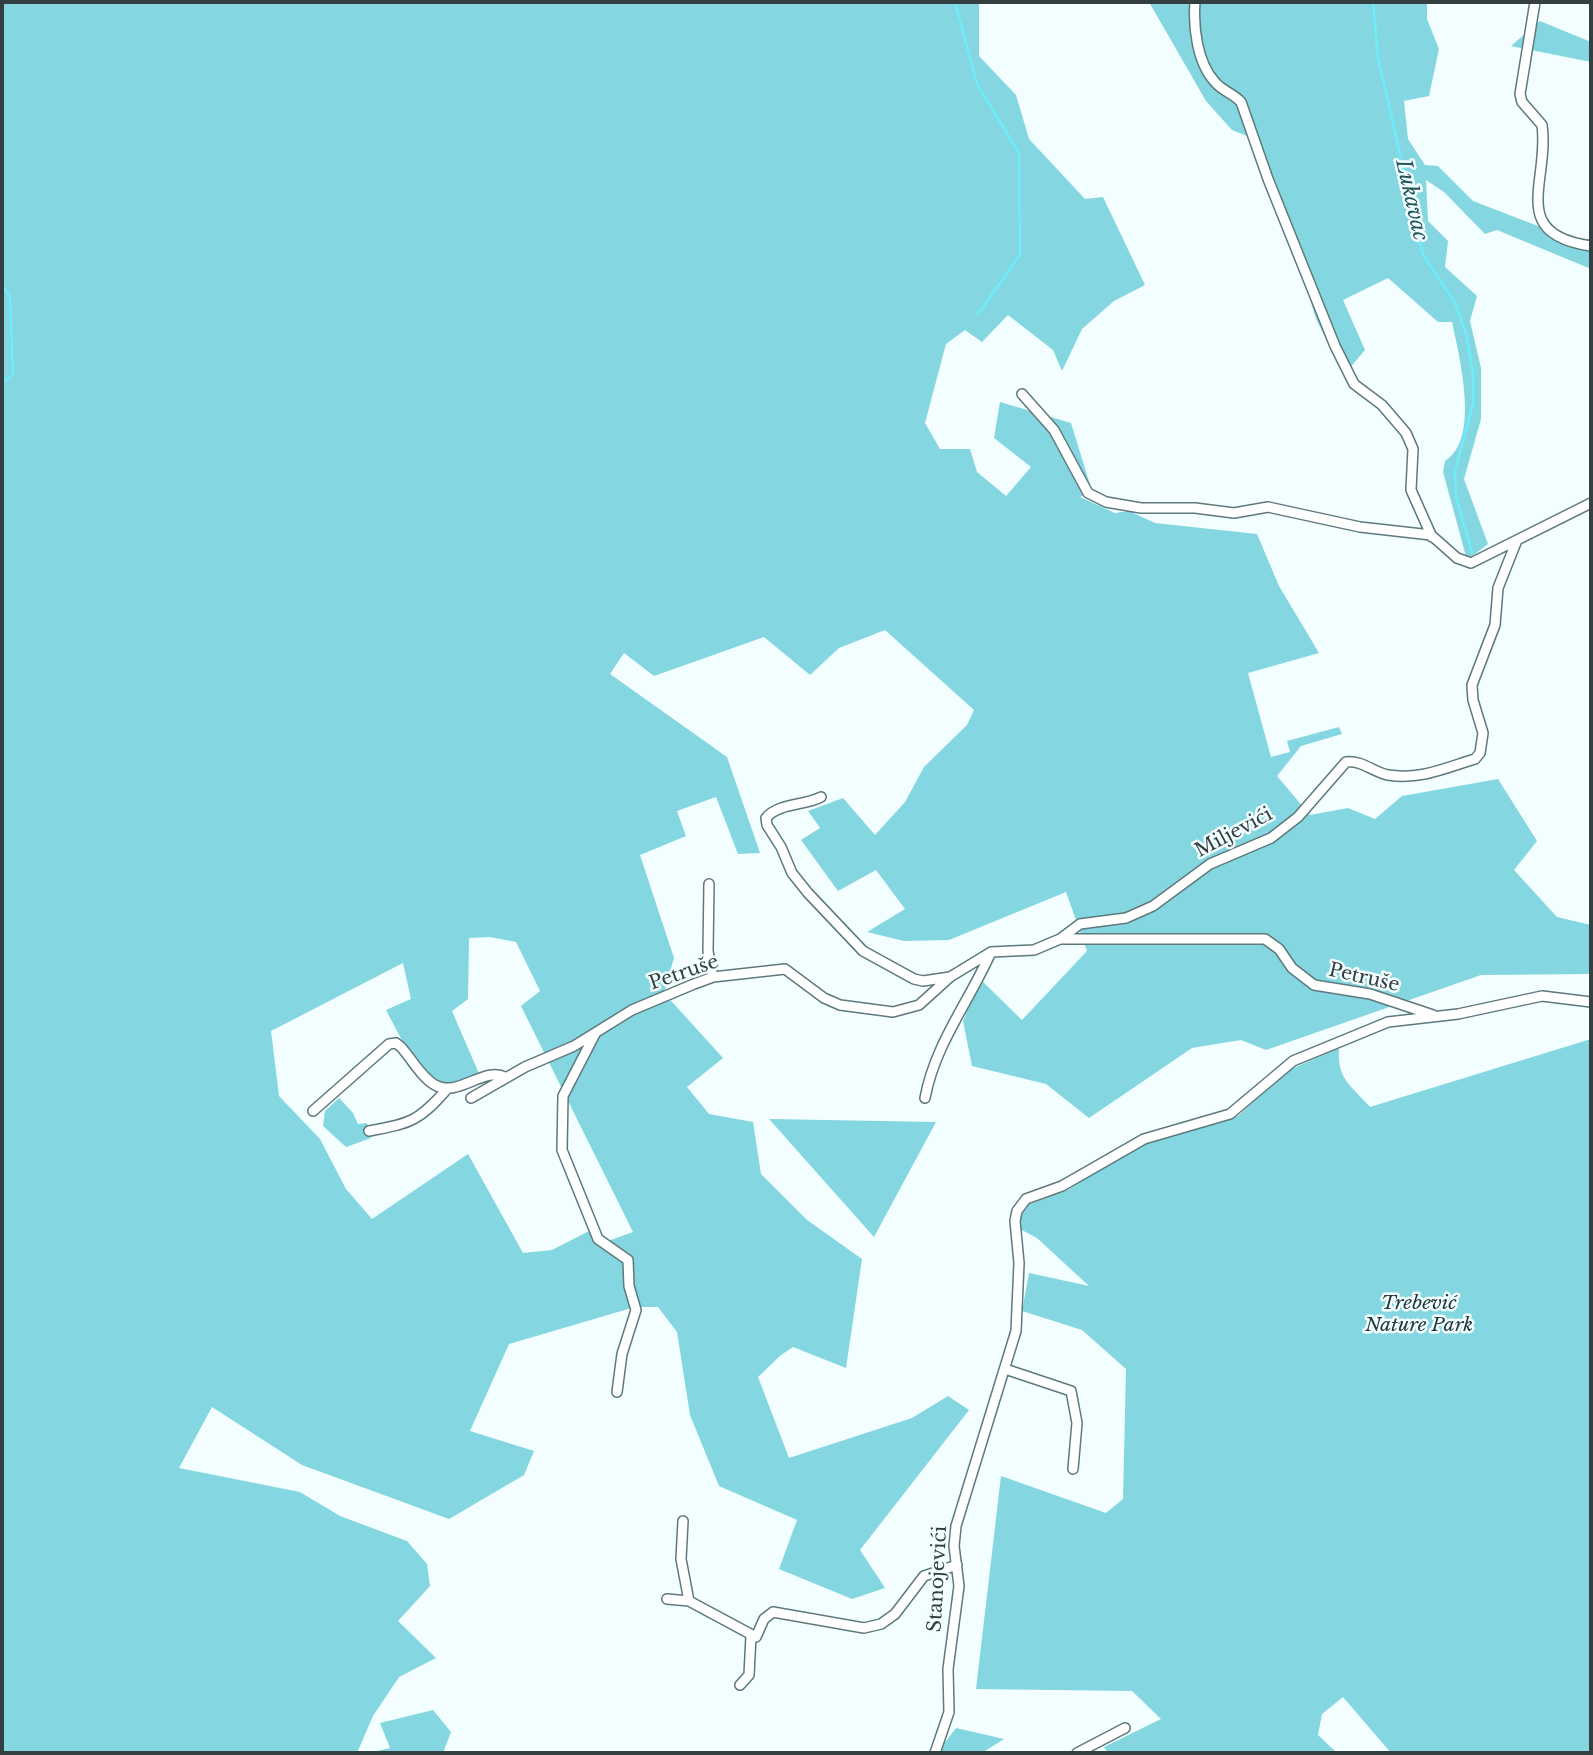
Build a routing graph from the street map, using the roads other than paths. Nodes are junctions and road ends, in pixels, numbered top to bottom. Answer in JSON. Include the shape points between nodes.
{"nodes":[{"id":1,"x":1195,"y":2,"type":"edge"},
{"id":2,"x":1535,"y":2,"type":"edge"},
{"id":3,"x":1591,"y":246,"type":"edge"},
{"id":4,"x":1022,"y":394,"type":"dead end"},
{"id":5,"x":1591,"y":503,"type":"edge"},
{"id":6,"x":1432,"y":537,"type":"junction"},
{"id":7,"x":1517,"y":540,"type":"junction"},
{"id":8,"x":821,"y":797,"type":"dead end"},
{"id":9,"x":709,"y":884,"type":"dead end"},
{"id":10,"x":1080,"y":924,"type":"junction"},
{"id":11,"x":1060,"y":939,"type":"junction"},
{"id":12,"x":1087,"y":940,"type":"junction"},
{"id":13,"x":991,"y":952,"type":"junction"},
{"id":14,"x":713,"y":977,"type":"junction"},
{"id":15,"x":950,"y":977,"type":"junction"},
{"id":16,"x":1591,"y":1002,"type":"edge"},
{"id":17,"x":1437,"y":1017,"type":"junction"},
{"id":18,"x":595,"y":1033,"type":"junction"},
{"id":19,"x":505,"y":1077,"type":"junction"},
{"id":20,"x":448,"y":1088,"type":"junction"},
{"id":21,"x":471,"y":1098,"type":"dead end"},
{"id":22,"x":925,"y":1098,"type":"dead end"},
{"id":23,"x":313,"y":1111,"type":"dead end"},
{"id":24,"x":369,"y":1131,"type":"dead end"},
{"id":25,"x":1005,"y":1369,"type":"junction"},
{"id":26,"x":617,"y":1392,"type":"dead end"},
{"id":27,"x":1073,"y":1468,"type":"dead end"},
{"id":28,"x":683,"y":1521,"type":"dead end"},
{"id":29,"x":957,"y":1564,"type":"junction"},
{"id":30,"x":667,"y":1599,"type":"dead end"},
{"id":31,"x":689,"y":1601,"type":"junction"},
{"id":32,"x":751,"y":1636,"type":"junction"},
{"id":33,"x":740,"y":1685,"type":"dead end"},
{"id":34,"x":1125,"y":1728,"type":"dead end"},
{"id":35,"x":935,"y":1753,"type":"edge"},
{"id":36,"x":1077,"y":1753,"type":"edge"}],
"edges":[{"from":1,"to":6,"type":"street","via":[[1195,25],[1208,74],[1241,102],[1335,346],[1354,384],[1382,405],[1406,433],[1413,449],[1411,490]]},
{"from":2,"to":3,"type":"street","via":[[1520,94],[1542,125],[1538,213],[1555,237]]},
{"from":4,"to":6,"type":"street","via":[[1054,430],[1088,493],[1118,506],[1234,513],[1268,506],[1360,527]]},
{"from":5,"to":7,"type":"street"},
{"from":6,"to":7,"type":"street","via":[[1471,564]]},
{"from":7,"to":10,"type":"street","name":"Miljevići","via":[[1498,588],[1495,625],[1472,685],[1483,733],[1475,759],[1431,776],[1387,774],[1346,762],[1298,817],[1271,838],[1210,864],[1144,910],[1126,918]]},
{"from":8,"to":15,"type":"street","name":"Petruše","via":[[776,809],[766,818],[798,882],[863,951],[914,979]]},
{"from":9,"to":14,"type":"street","via":[[708,951]]},
{"from":10,"to":11,"type":"street","name":"Miljevići"},
{"from":10,"to":12,"type":"street"},
{"from":11,"to":12,"type":"street","name":"Petruše"},
{"from":11,"to":13,"type":"street","name":"Petruše","via":[[1034,950]]},
{"from":12,"to":17,"type":"street","name":"Petruše","via":[[1265,939],[1314,985],[1370,994]]},
{"from":13,"to":15,"type":"street","name":"Petruše"},
{"from":13,"to":22,"type":"street","via":[[948,1031]]},
{"from":14,"to":15,"type":"street","name":"Petruše","via":[[785,969],[824,998],[858,1009],[894,1012],[926,1001]]},
{"from":14,"to":18,"type":"street","name":"Petruše","via":[[632,1010]]},
{"from":16,"to":17,"type":"street","via":[[1542,996]]},
{"from":17,"to":25,"type":"street","name":"Stanojevići","via":[[1388,1022],[1293,1061],[1230,1114],[1144,1139],[1062,1186],[1026,1199],[1015,1221],[1019,1263],[1016,1331]]},
{"from":18,"to":19,"type":"street","name":"Petruše"},
{"from":18,"to":26,"type":"street","via":[[563,1096],[562,1150],[598,1239],[628,1260],[636,1310],[622,1354]]},
{"from":19,"to":20,"type":"street","via":[[489,1076]]},
{"from":19,"to":21,"type":"street","name":"Petruše"},
{"from":20,"to":23,"type":"street","via":[[435,1085],[401,1046],[389,1044]]},
{"from":20,"to":24,"type":"street","via":[[425,1115]]},
{"from":25,"to":27,"type":"street","via":[[1071,1391],[1077,1423]]},
{"from":25,"to":29,"type":"street","name":"Stanojevići","via":[[957,1526]]},
{"from":28,"to":31,"type":"street","via":[[681,1559]]},
{"from":29,"to":32,"type":"street","via":[[923,1576],[895,1614],[881,1624],[864,1628],[773,1612],[764,1619],[756,1637]]},
{"from":29,"to":35,"type":"street","name":"Stanojevići","via":[[949,1712]]},
{"from":30,"to":31,"type":"street"},
{"from":31,"to":32,"type":"street"},
{"from":32,"to":33,"type":"street","via":[[749,1675]]},
{"from":34,"to":36,"type":"street"}]}
